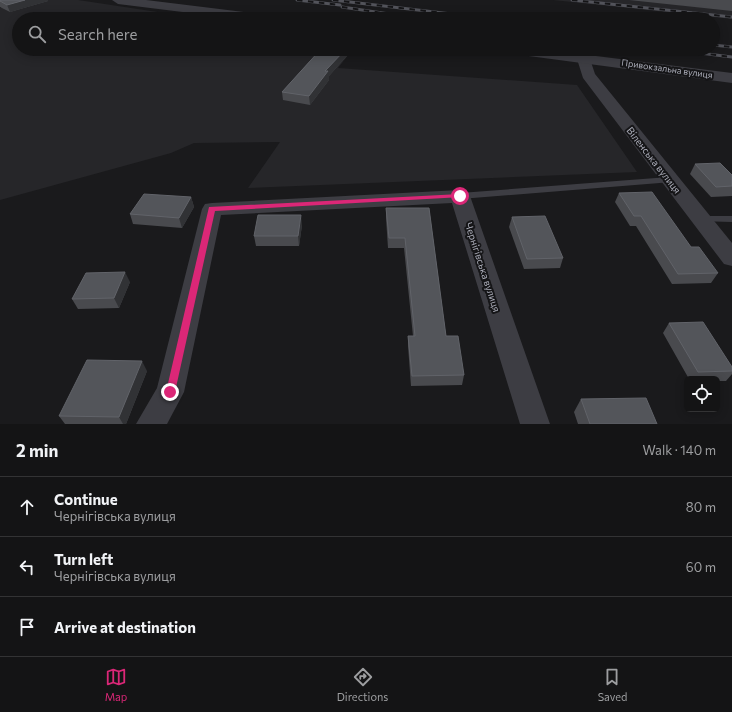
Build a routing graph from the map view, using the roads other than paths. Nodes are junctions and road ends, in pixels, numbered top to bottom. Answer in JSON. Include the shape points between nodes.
{"nodes":[{"id":1,"x":118,"y":0,"type":"edge"},
{"id":2,"x":213,"y":12,"type":"edge"},
{"id":3,"x":561,"y":56,"type":"edge"},
{"id":4,"x":584,"y":59,"type":"junction"},
{"id":5,"x":732,"y":78,"type":"edge"},
{"id":6,"x":669,"y":180,"type":"junction"},
{"id":7,"x":460,"y":196,"type":"junction"},
{"id":8,"x":732,"y":218,"type":"edge"},
{"id":9,"x":701,"y":219,"type":"junction"},
{"id":10,"x":732,"y":258,"type":"edge"},
{"id":11,"x":151,"y":424,"type":"edge"},
{"id":12,"x":535,"y":424,"type":"edge"}],
"edges":[{"from":1,"to":2,"type":"street"},
{"from":3,"to":4,"type":"street","name":"Привокзальна вулиця"},
{"from":4,"to":5,"type":"street","name":"Привокзальна вулиця"},
{"from":4,"to":6,"type":"street","name":"Віленська вулиця","via":[[588,75]]},
{"from":6,"to":7,"type":"lane"},
{"from":6,"to":9,"type":"street","name":"Віленська вулиця"},
{"from":7,"to":11,"type":"street","via":[[212,209],[170,392]]},
{"from":7,"to":12,"type":"street","name":"Чернігівська вулиця"},
{"from":8,"to":9,"type":"lane"},
{"from":9,"to":10,"type":"street","name":"Віленська вулиця"}]}
